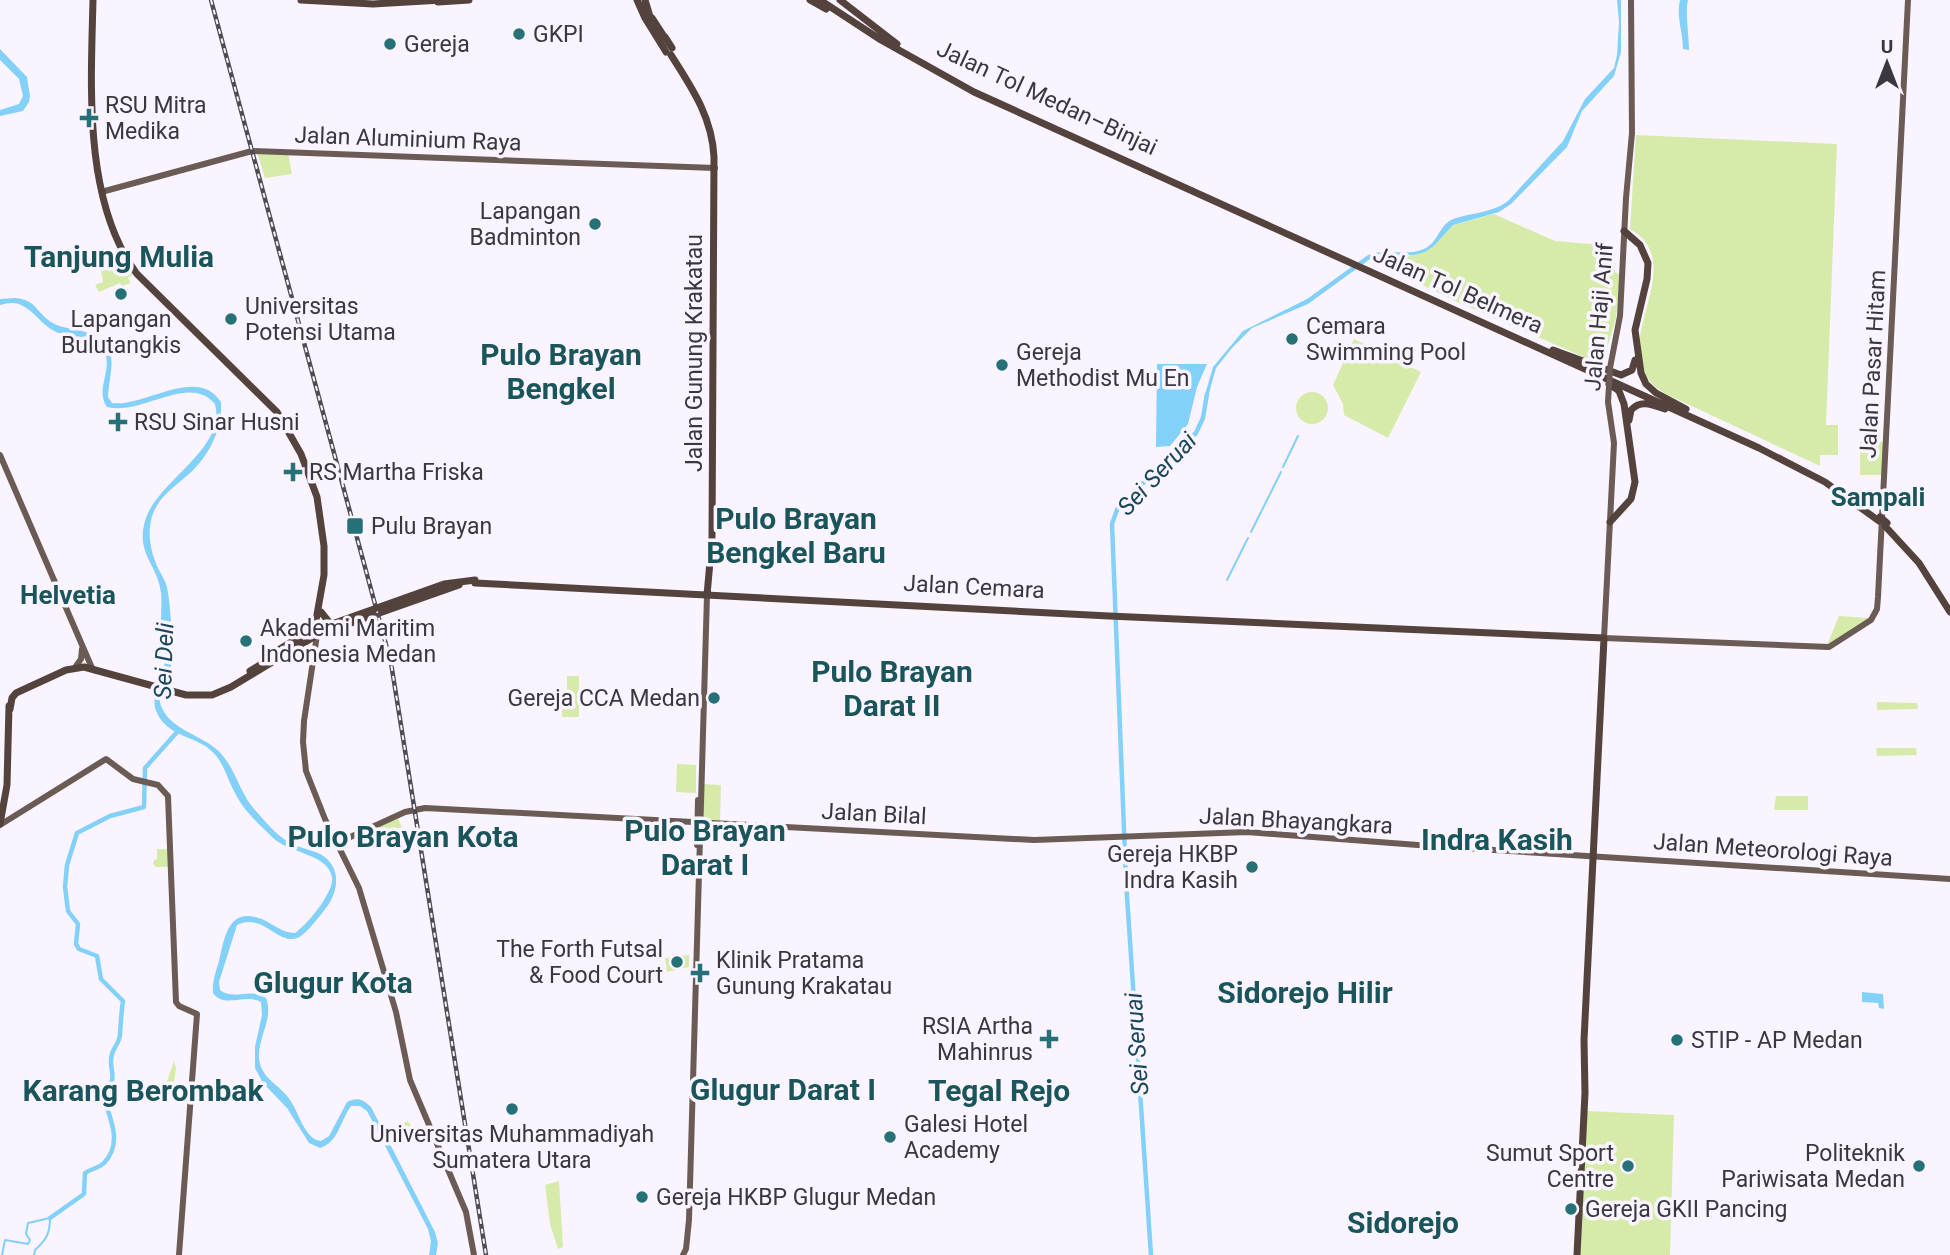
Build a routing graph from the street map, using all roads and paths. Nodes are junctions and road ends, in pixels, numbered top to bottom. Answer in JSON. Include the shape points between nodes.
{"nodes":[{"id":1,"x":94,"y":0,"type":"edge"},
{"id":2,"x":301,"y":0,"type":"edge"},
{"id":3,"x":442,"y":0,"type":"edge"},
{"id":4,"x":469,"y":0,"type":"edge"},
{"id":5,"x":631,"y":0,"type":"edge"},
{"id":6,"x":810,"y":0,"type":"edge"},
{"id":7,"x":837,"y":0,"type":"edge"},
{"id":8,"x":847,"y":0,"type":"edge"},
{"id":9,"x":1631,"y":0,"type":"edge"},
{"id":10,"x":1908,"y":0,"type":"edge"},
{"id":11,"x":642,"y":1,"type":"edge"},
{"id":12,"x":822,"y":2,"type":"edge"},
{"id":13,"x":390,"y":4,"type":"junction"},
{"id":14,"x":660,"y":34,"type":"junction"},
{"id":15,"x":881,"y":40,"type":"junction"},
{"id":16,"x":891,"y":40,"type":"junction"},
{"id":17,"x":671,"y":52,"type":"junction"},
{"id":18,"x":910,"y":57,"type":"junction"},
{"id":19,"x":714,"y":166,"type":"junction"},
{"id":20,"x":104,"y":191,"type":"junction"},
{"id":21,"x":1249,"y":213,"type":"joint"},
{"id":22,"x":1624,"y":236,"type":"junction"},
{"id":23,"x":1353,"y":262,"type":"junction"},
{"id":24,"x":1363,"y":267,"type":"junction"},
{"id":25,"x":1524,"y":341,"type":"junction"},
{"id":26,"x":1546,"y":347,"type":"junction"},
{"id":27,"x":1721,"y":426,"type":"junction"},
{"id":28,"x":1728,"y":433,"type":"junction"},
{"id":29,"x":0,"y":455,"type":"edge"},
{"id":30,"x":1883,"y":522,"type":"junction"},
{"id":31,"x":1609,"y":526,"type":"junction"},
{"id":32,"x":476,"y":582,"type":"junction"},
{"id":33,"x":706,"y":594,"type":"junction"},
{"id":34,"x":1950,"y":604,"type":"edge"},
{"id":35,"x":321,"y":612,"type":"junction"},
{"id":36,"x":1950,"y":612,"type":"edge"},
{"id":37,"x":354,"y":617,"type":"junction"},
{"id":38,"x":329,"y":622,"type":"junction"},
{"id":39,"x":316,"y":633,"type":"junction"},
{"id":40,"x":1604,"y":638,"type":"junction"},
{"id":41,"x":81,"y":645,"type":"junction"},
{"id":42,"x":90,"y":666,"type":"junction"},
{"id":43,"x":75,"y":667,"type":"junction"},
{"id":44,"x":249,"y":673,"type":"junction"},
{"id":45,"x":700,"y":822,"type":"junction"},
{"id":46,"x":0,"y":824,"type":"edge"},
{"id":47,"x":1126,"y":836,"type":"joint"},
{"id":48,"x":336,"y":843,"type":"junction"},
{"id":49,"x":1592,"y":858,"type":"junction"},
{"id":50,"x":1950,"y":879,"type":"edge"},
{"id":51,"x":398,"y":1032,"type":"junction"},
{"id":52,"x":1584,"y":1079,"type":"junction"},
{"id":53,"x":432,"y":1140,"type":"junction"},
{"id":54,"x":684,"y":1253,"type":"edge"},
{"id":55,"x":179,"y":1255,"type":"edge"},
{"id":56,"x":473,"y":1255,"type":"edge"},
{"id":57,"x":1576,"y":1255,"type":"edge"}],
"edges":[{"from":1,"to":20,"type":"highway","via":[[95,120]]},
{"from":2,"to":13,"type":"highway"},
{"from":3,"to":13,"type":"highway"},
{"from":4,"to":13,"type":"highway"},
{"from":5,"to":14,"type":"highway"},
{"from":6,"to":15,"type":"highway"},
{"from":7,"to":16,"type":"highway","name":"Jalan Tol Medan–Binjai"},
{"from":7,"to":18,"type":"highway","name":"Jalan Tol Medan–Binjai"},
{"from":8,"to":16,"type":"highway"},
{"from":9,"to":22,"type":"main road","name":"Jalan Haji Anif","via":[[1632,123]]},
{"from":10,"to":40,"type":"main road","name":"Jalan Pasar Hitam","via":[[1878,607],[1871,620],[1832,646]]},
{"from":11,"to":14,"type":"highway"},
{"from":12,"to":15,"type":"highway"},
{"from":14,"to":17,"type":"highway"},
{"from":15,"to":18,"type":"highway"},
{"from":16,"to":21,"type":"highway","name":"Jalan Tol Medan–Binjai","via":[[965,84]]},
{"from":17,"to":19,"type":"highway","via":[[703,112]]},
{"from":17,"to":19,"type":"highway","via":[[707,117]]},
{"from":18,"to":23,"type":"highway","name":"Jalan Tol Belmera","via":[[974,92]]},
{"from":19,"to":20,"type":"main road","name":"Jalan Aluminium Raya","via":[[256,151]]},
{"from":19,"to":33,"type":"highway","name":"Jalan Gunung Krakatau"},
{"from":20,"to":35,"type":"highway","via":[[117,236],[140,275],[279,408],[295,435],[317,487],[326,531],[327,573]]},
{"from":20,"to":39,"type":"highway","via":[[116,239],[137,274],[277,412],[301,454],[317,497],[324,538]]},
{"from":21,"to":23,"type":"highway","name":"Jalan Tol Belmera"},
{"from":22,"to":26,"type":"highway","via":[[1638,244],[1646,263],[1634,321],[1634,368],[1619,374]]},
{"from":22,"to":27,"type":"highway","via":[[1640,245],[1647,260],[1635,330],[1642,375],[1661,397]]},
{"from":22,"to":31,"type":"main road","name":"Jalan Haji Anif","bridge":true,"via":[[1620,316],[1608,401],[1614,443]]},
{"from":23,"to":24,"type":"highway","name":"Jalan Tol Belmera"},
{"from":24,"to":25,"type":"highway","name":"Jalan Tol Belmera"},
{"from":24,"to":26,"type":"highway","name":"Jalan Tol Belmera"},
{"from":25,"to":28,"type":"highway","name":"Jalan Tol Belmera"},
{"from":25,"to":31,"type":"highway","via":[[1610,384],[1621,395],[1634,488],[1629,502]]},
{"from":26,"to":27,"type":"highway","name":"Jalan Tol Belmera"},
{"from":27,"to":30,"type":"highway","name":"Jalan Tol Belmera","via":[[1808,468]]},
{"from":28,"to":30,"type":"highway","name":"Jalan Tol Belmera","via":[[1816,477]]},
{"from":28,"to":31,"type":"highway","via":[[1653,405],[1635,406],[1629,420],[1636,491]]},
{"from":29,"to":41,"type":"main road"},
{"from":30,"to":34,"type":"highway","name":"Jalan Tol Belmera","via":[[1925,565]]},
{"from":30,"to":36,"type":"highway","name":"Jalan Tol Belmera","via":[[1919,563]]},
{"from":31,"to":40,"type":"main road","name":"Jalan Haji Anif"},
{"from":32,"to":33,"type":"highway","name":"Jalan Cemara"},
{"from":32,"to":37,"type":"highway","name":"Jalan Cemara"},
{"from":32,"to":44,"type":"highway","bridge":true,"via":[[444,584],[329,625]]},
{"from":33,"to":40,"type":"highway","name":"Jalan Cemara"},
{"from":33,"to":45,"type":"main road","name":"Jalan Gunung Krakatau"},
{"from":35,"to":38,"type":"highway"},
{"from":35,"to":39,"type":"highway"},
{"from":37,"to":38,"type":"highway","name":"Jalan Cemara"},
{"from":37,"to":39,"type":"highway","name":"Jalan Cemara"},
{"from":38,"to":39,"type":"highway","name":"Jalan Cemara"},
{"from":39,"to":44,"type":"highway"},
{"from":39,"to":44,"type":"highway"},
{"from":39,"to":48,"type":"main road","via":[[303,760],[314,800]]},
{"from":40,"to":49,"type":"highway"},
{"from":41,"to":42,"type":"main road"},
{"from":41,"to":43,"type":"main road","via":[[81,659]]},
{"from":42,"to":43,"type":"highway"},
{"from":42,"to":44,"type":"highway","via":[[191,696],[212,695]]},
{"from":43,"to":46,"type":"highway","via":[[15,695]]},
{"from":45,"to":47,"type":"main road","name":"Jalan Bilal","via":[[1028,839]]},
{"from":45,"to":48,"type":"main road","name":"Jalan Bilal","via":[[416,809]]},
{"from":45,"to":54,"type":"main road","name":"Jalan Gunung Krakatau","via":[[689,1220]]},
{"from":46,"to":55,"type":"main road","via":[[103,760],[129,777],[161,788],[169,799],[176,1002],[197,1014]]},
{"from":47,"to":49,"type":"main road","name":"Jalan Bhayangkara","via":[[1247,832]]},
{"from":48,"to":51,"type":"main road","via":[[359,888]]},
{"from":49,"to":50,"type":"main road","name":"Jalan Meteorologi Raya"},
{"from":49,"to":52,"type":"highway"},
{"from":51,"to":53,"type":"main road"},
{"from":51,"to":53,"type":"main road","via":[[410,1094]]},
{"from":52,"to":57,"type":"highway"},
{"from":52,"to":57,"type":"highway"},
{"from":53,"to":56,"type":"main road","via":[[468,1216]]}]}
